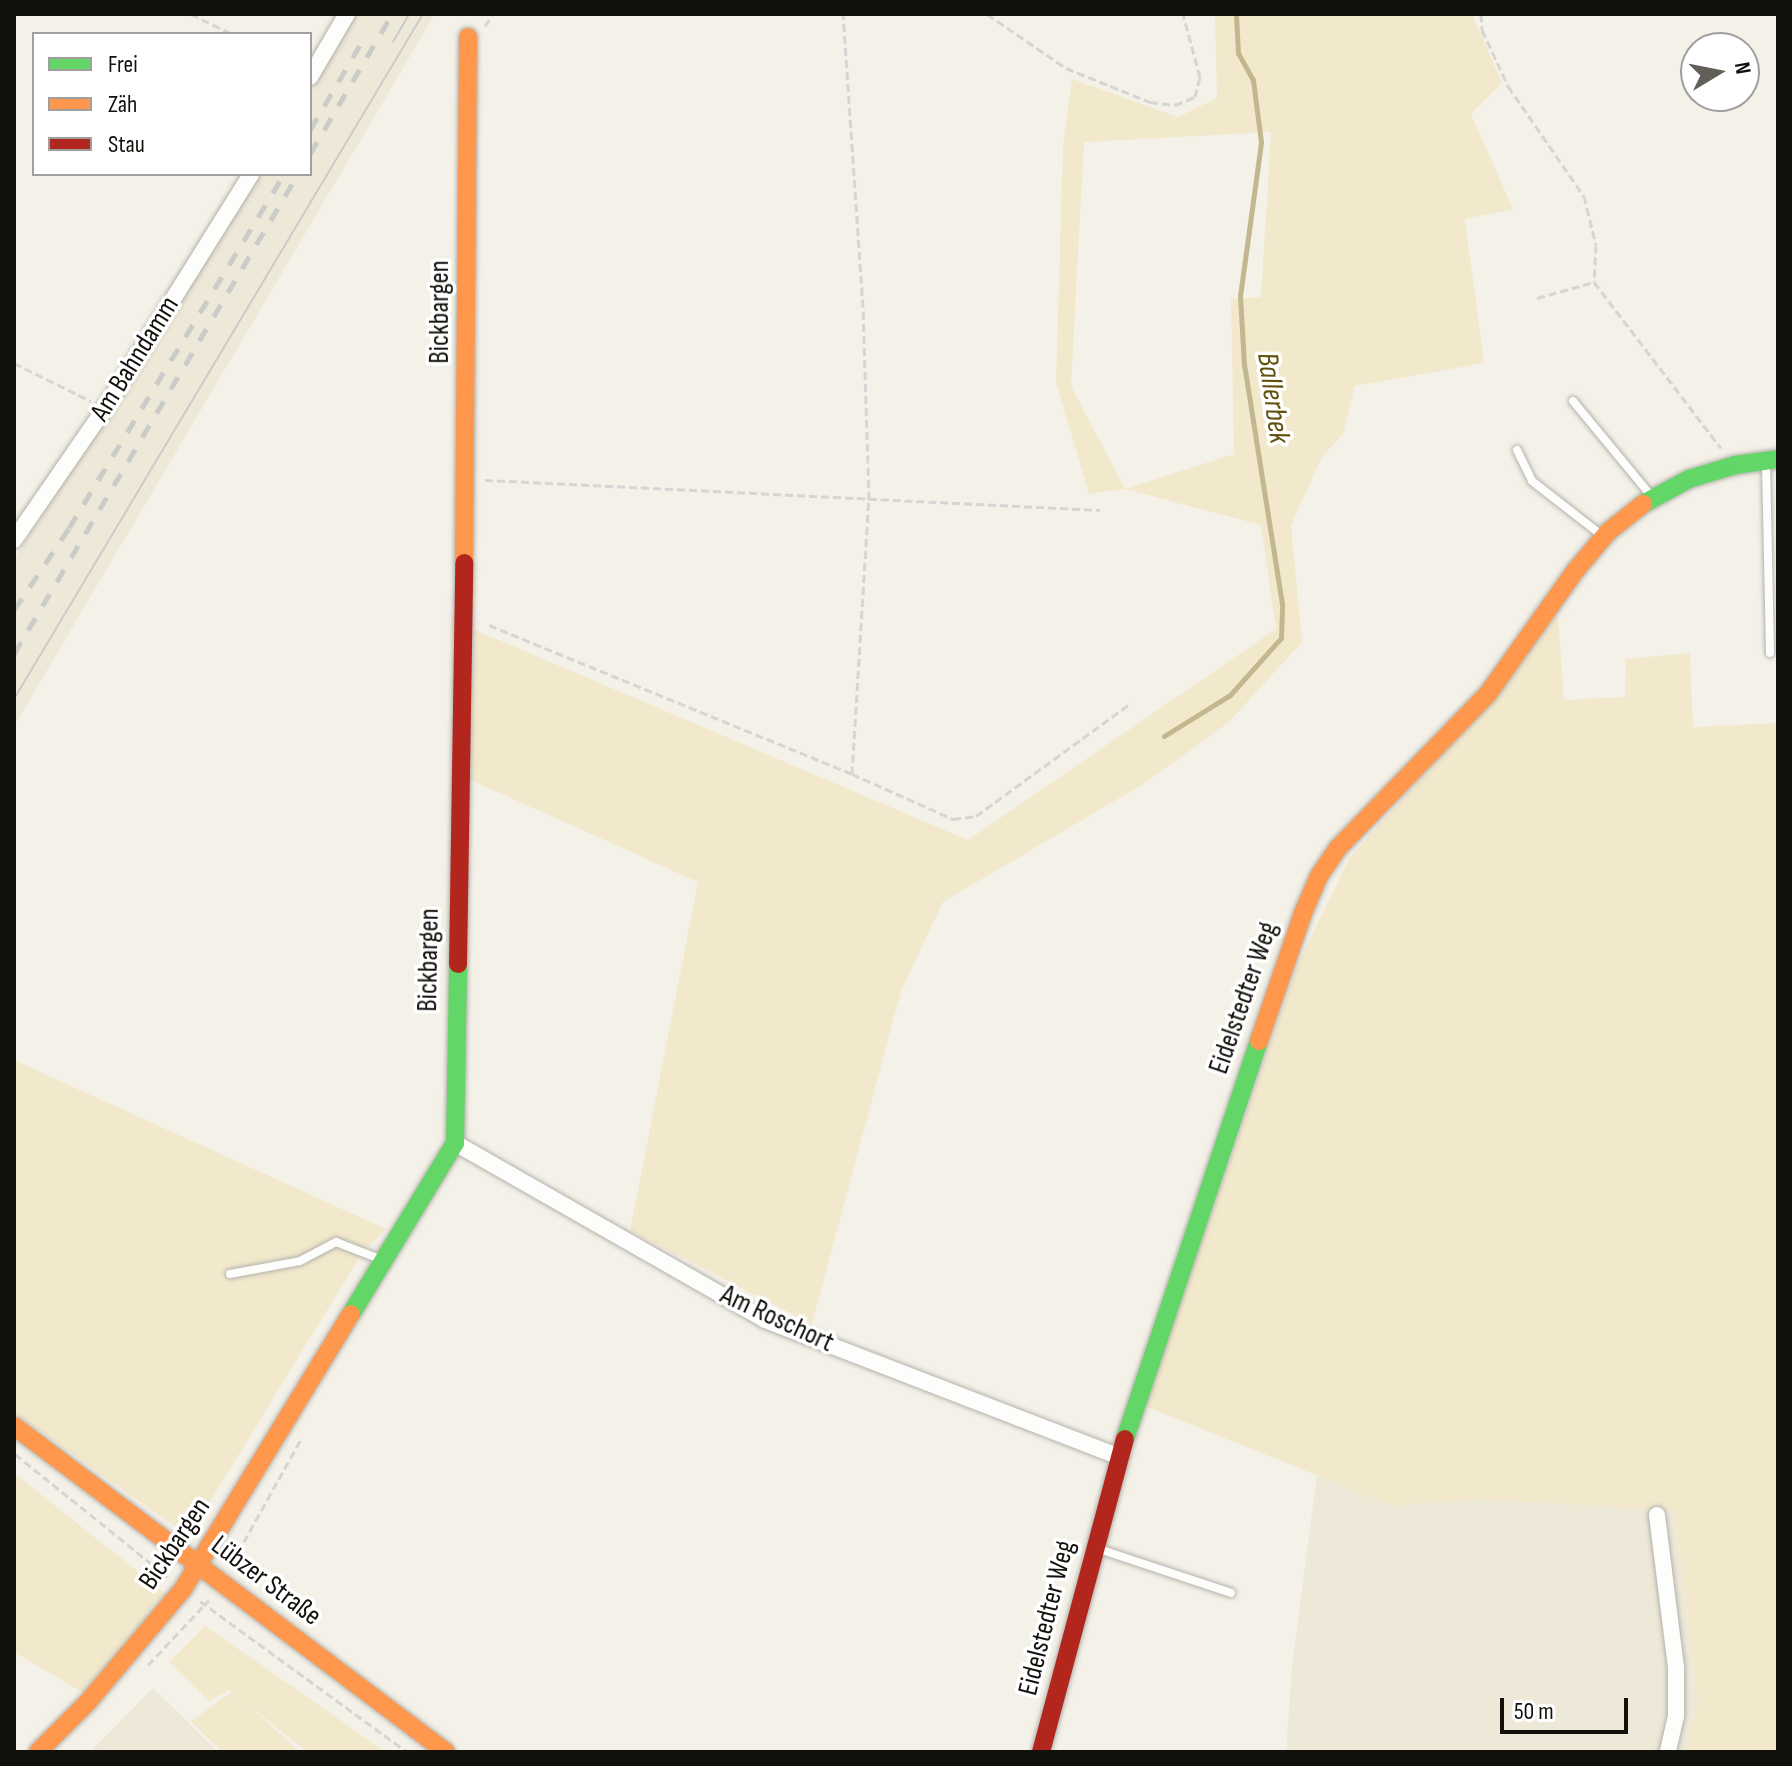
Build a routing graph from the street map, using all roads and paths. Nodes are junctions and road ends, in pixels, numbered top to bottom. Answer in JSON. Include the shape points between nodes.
{"nodes":[{"id":1,"x":191,"y":14,"type":"edge"},
{"id":2,"x":347,"y":14,"type":"edge"},
{"id":3,"x":843,"y":14,"type":"edge"},
{"id":4,"x":987,"y":14,"type":"edge"},
{"id":5,"x":1183,"y":14,"type":"edge"},
{"id":6,"x":1481,"y":14,"type":"edge"},
{"id":7,"x":228,"y":32,"type":"edge"},
{"id":8,"x":468,"y":37,"type":"dead end"},
{"id":9,"x":312,"y":74,"type":"edge"},
{"id":10,"x":250,"y":176,"type":"edge"},
{"id":11,"x":1594,"y":282,"type":"junction"},
{"id":12,"x":1537,"y":298,"type":"dead end"},
{"id":13,"x":14,"y":363,"type":"edge"},
{"id":14,"x":1573,"y":401,"type":"dead end"},
{"id":15,"x":105,"y":408,"type":"junction"},
{"id":16,"x":1517,"y":450,"type":"dead end"},
{"id":17,"x":1772,"y":460,"type":"edge"},
{"id":18,"x":1735,"y":465,"type":"junction"},
{"id":19,"x":465,"y":479,"type":"junction"},
{"id":20,"x":1653,"y":498,"type":"junction"},
{"id":21,"x":869,"y":499,"type":"junction"},
{"id":22,"x":1100,"y":510,"type":"dead end"},
{"id":23,"x":1604,"y":537,"type":"junction"},
{"id":24,"x":14,"y":540,"type":"edge"},
{"id":25,"x":489,"y":625,"type":"dead end"},
{"id":26,"x":1770,"y":653,"type":"dead end"},
{"id":27,"x":1131,"y":703,"type":"dead end"},
{"id":28,"x":852,"y":774,"type":"junction"},
{"id":29,"x":455,"y":1143,"type":"junction"},
{"id":30,"x":381,"y":1260,"type":"junction"},
{"id":31,"x":230,"y":1274,"type":"dead end"},
{"id":32,"x":14,"y":1426,"type":"edge"},
{"id":33,"x":302,"y":1437,"type":"dead end"},
{"id":34,"x":14,"y":1454,"type":"edge"},
{"id":35,"x":1118,"y":1456,"type":"junction"},
{"id":36,"x":1657,"y":1515,"type":"dead end"},
{"id":37,"x":1094,"y":1548,"type":"junction"},
{"id":38,"x":199,"y":1565,"type":"junction"},
{"id":39,"x":220,"y":1583,"type":"junction"},
{"id":40,"x":183,"y":1589,"type":"junction"},
{"id":41,"x":1231,"y":1593,"type":"dead end"},
{"id":42,"x":206,"y":1604,"type":"junction"},
{"id":43,"x":38,"y":1752,"type":"edge"},
{"id":44,"x":407,"y":1752,"type":"edge"},
{"id":45,"x":446,"y":1752,"type":"edge"},
{"id":46,"x":1041,"y":1752,"type":"edge"},
{"id":47,"x":1668,"y":1752,"type":"edge"}],
"edges":[{"from":1,"to":7,"type":"path"},
{"from":2,"to":9,"type":"street"},
{"from":3,"to":21,"type":"path","via":[[863,307]]},
{"from":4,"to":5,"type":"path","via":[[1066,68],[1150,102],[1175,105],[1195,97],[1200,77]]},
{"from":6,"to":11,"type":"path","via":[[1482,30],[1508,86],[1584,196],[1596,245]]},
{"from":8,"to":19,"type":"street","name":"Bickbargen"},
{"from":10,"to":15,"type":"street","name":"Am Bahndamm"},
{"from":11,"to":12,"type":"path"},
{"from":11,"to":18,"type":"path"},
{"from":13,"to":15,"type":"path"},
{"from":14,"to":20,"type":"lane"},
{"from":15,"to":24,"type":"street","name":"Am Bahndamm"},
{"from":16,"to":23,"type":"lane","via":[[1532,481]]},
{"from":17,"to":18,"type":"street","name":"Eidelstedter Weg"},
{"from":17,"to":26,"type":"lane"},
{"from":18,"to":20,"type":"street","name":"Eidelstedter Weg","via":[[1704,473]]},
{"from":19,"to":21,"type":"path"},
{"from":19,"to":29,"type":"street","name":"Bickbargen"},
{"from":20,"to":23,"type":"street","name":"Eidelstedter Weg"},
{"from":21,"to":22,"type":"path"},
{"from":21,"to":28,"type":"path"},
{"from":23,"to":35,"type":"street","name":"Eidelstedter Weg","via":[[1487,695],[1338,848],[1319,876]]},
{"from":25,"to":28,"type":"path"},
{"from":27,"to":28,"type":"path","via":[[976,816],[953,819]]},
{"from":29,"to":30,"type":"street","name":"Bickbargen"},
{"from":29,"to":35,"type":"street","name":"Am Roschort","via":[[765,1320]]},
{"from":30,"to":31,"type":"lane","via":[[336,1242],[300,1261]]},
{"from":30,"to":38,"type":"street","name":"Bickbargen"},
{"from":32,"to":38,"type":"street","name":"Lübzer Straße"},
{"from":33,"to":39,"type":"path"},
{"from":34,"to":40,"type":"path"},
{"from":35,"to":37,"type":"street","name":"Eidelstedter Weg"},
{"from":36,"to":47,"type":"street","via":[[1676,1667],[1676,1716]]},
{"from":37,"to":41,"type":"lane"},
{"from":37,"to":46,"type":"street","name":"Eidelstedter Weg"},
{"from":38,"to":39,"type":"street","name":"Lübzer Straße"},
{"from":38,"to":40,"type":"street","name":"Bickbargen"},
{"from":39,"to":42,"type":"path"},
{"from":39,"to":45,"type":"street","name":"Lübzer Straße"},
{"from":40,"to":42,"type":"path"},
{"from":40,"to":43,"type":"street","name":"Bickbargen","via":[[87,1703]]},
{"from":42,"to":44,"type":"path"}]}
